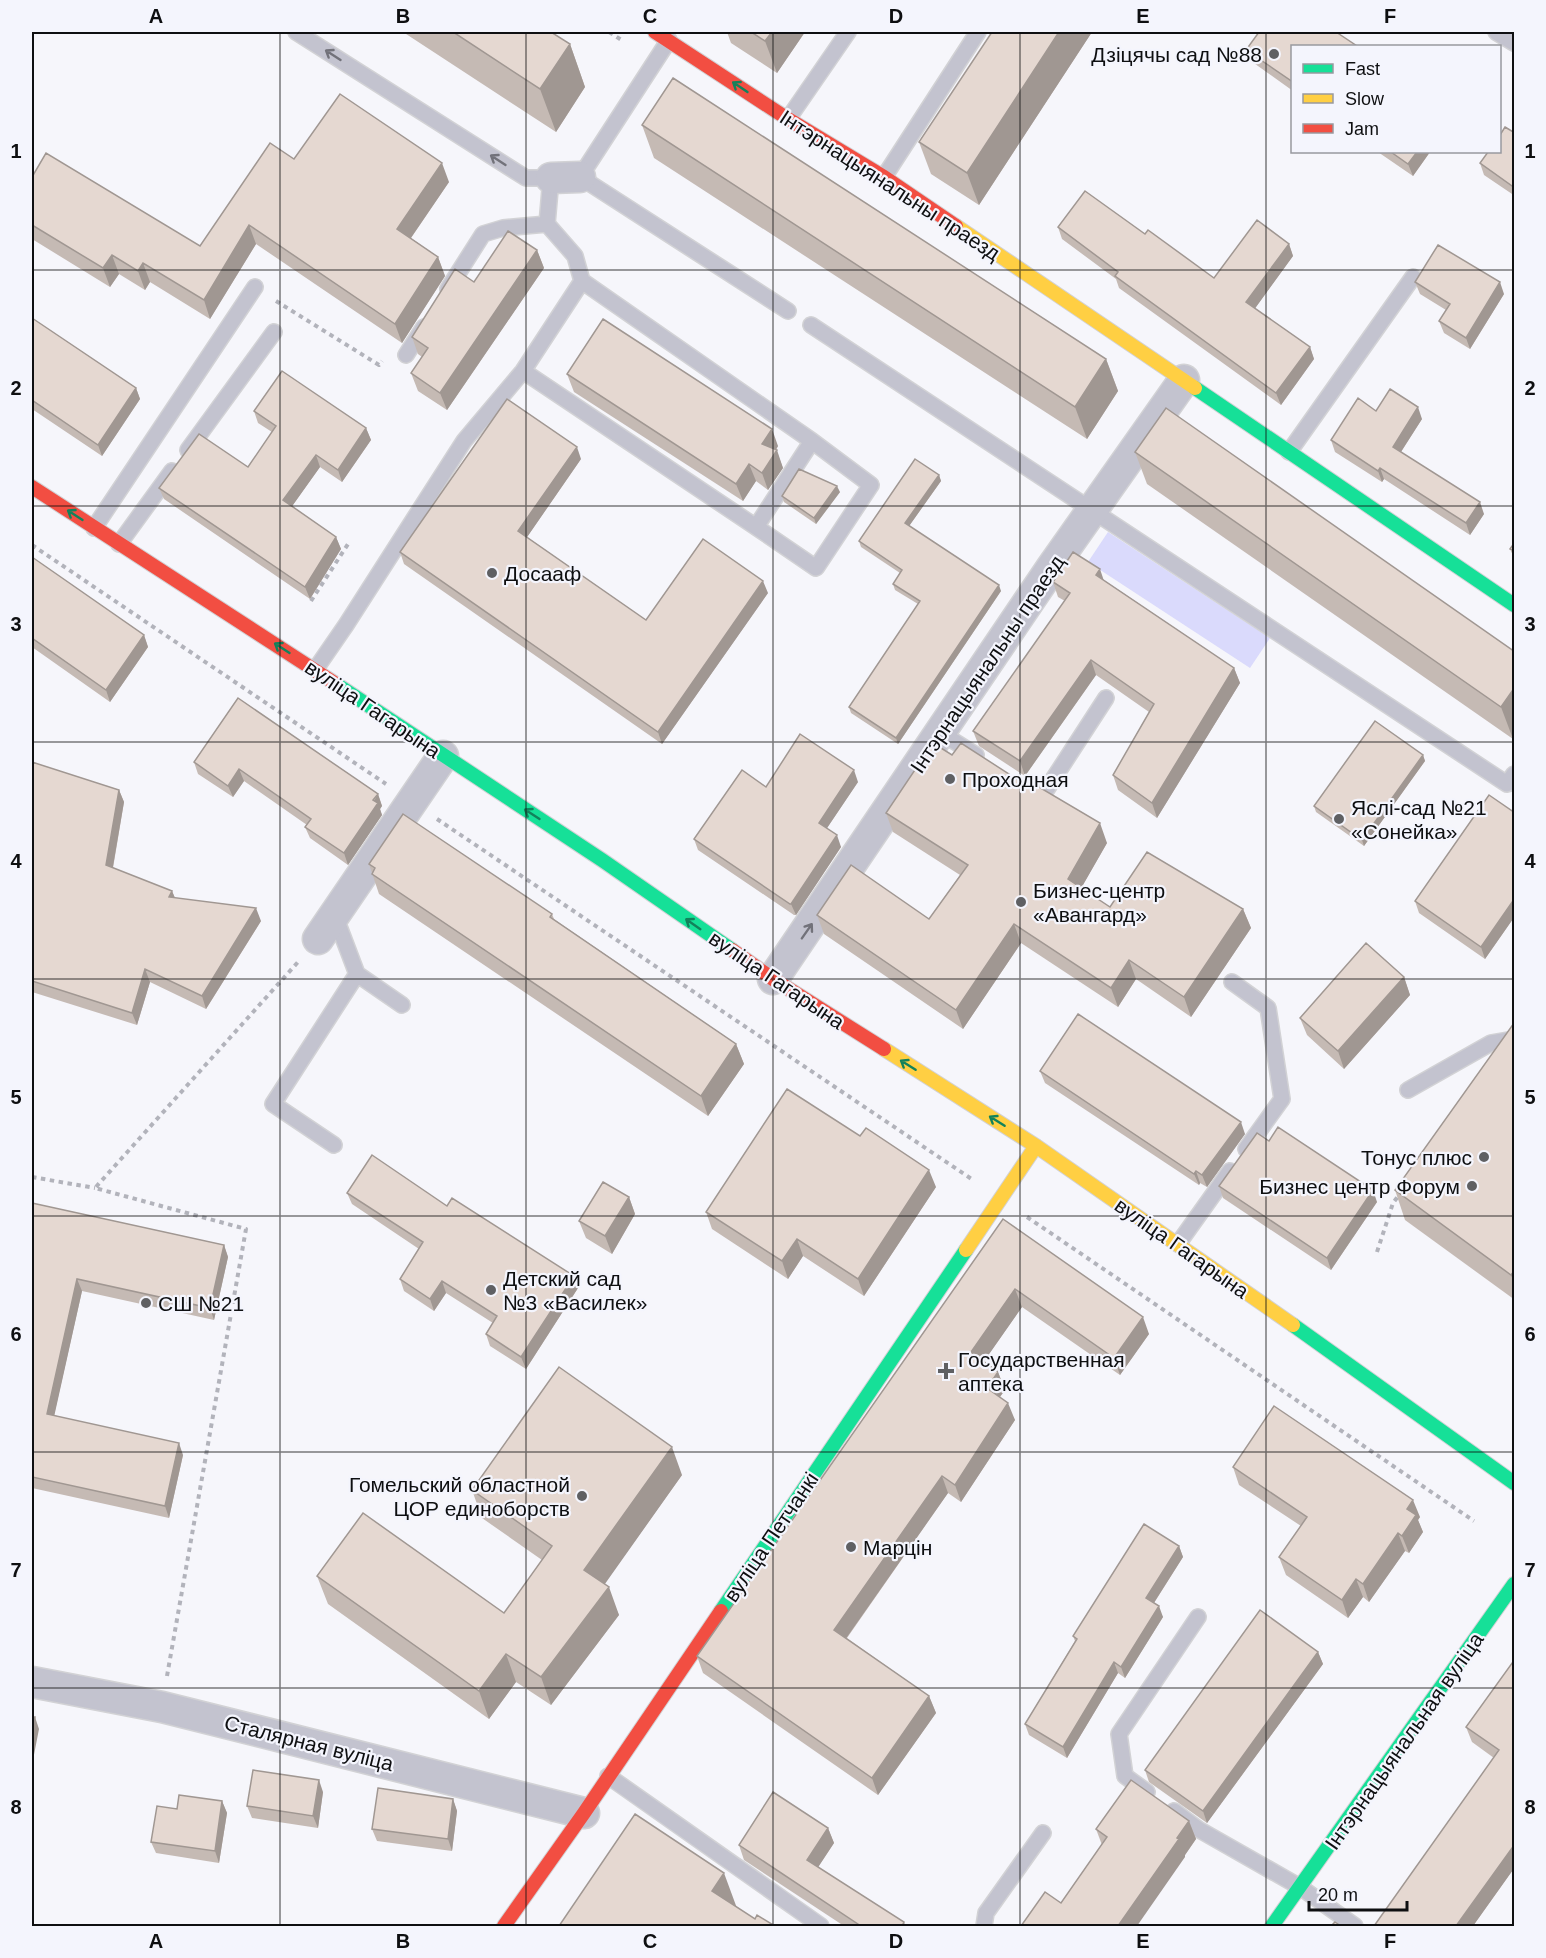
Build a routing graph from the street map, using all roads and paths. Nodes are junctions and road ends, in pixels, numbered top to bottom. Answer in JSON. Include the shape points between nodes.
{"nodes":[{"id":1,"x":296,"y":32,"type":"edge"},
{"id":2,"x":848,"y":32,"type":"edge"},
{"id":3,"x":978,"y":32,"type":"edge"},
{"id":4,"x":1496,"y":32,"type":"edge"},
{"id":5,"x":667,"y":34,"type":"edge"},
{"id":6,"x":1515,"y":44,"type":"edge"},
{"id":7,"x":788,"y":119,"type":"junction"},
{"id":8,"x":580,"y":177,"type":"junction"},
{"id":9,"x":884,"y":177,"type":"junction"},
{"id":10,"x":551,"y":178,"type":"junction"},
{"id":11,"x":547,"y":224,"type":"junction"},
{"id":12,"x":1413,"y":276,"type":"dead end"},
{"id":13,"x":582,"y":281,"type":"junction"},
{"id":14,"x":255,"y":288,"type":"joint"},
{"id":15,"x":441,"y":300,"type":"edge"},
{"id":16,"x":788,"y":311,"type":"dead end"},
{"id":17,"x":429,"y":318,"type":"edge"},
{"id":18,"x":811,"y":325,"type":"dead end"},
{"id":19,"x":274,"y":332,"type":"dead end"},
{"id":20,"x":406,"y":355,"type":"joint"},
{"id":21,"x":523,"y":371,"type":"junction"},
{"id":22,"x":1184,"y":380,"type":"junction"},
{"id":23,"x":812,"y":441,"type":"junction"},
{"id":24,"x":1289,"y":452,"type":"junction"},
{"id":25,"x":32,"y":487,"type":"edge"},
{"id":26,"x":1092,"y":509,"type":"junction"},
{"id":27,"x":756,"y":527,"type":"junction"},
{"id":28,"x":94,"y":528,"type":"junction"},
{"id":29,"x":350,"y":541,"type":"dead end"},
{"id":30,"x":119,"y":544,"type":"junction"},
{"id":31,"x":32,"y":545,"type":"edge"},
{"id":32,"x":311,"y":601,"type":"dead end"},
{"id":33,"x":1515,"y":605,"type":"edge"},
{"id":34,"x":315,"y":670,"type":"junction"},
{"id":35,"x":1106,"y":698,"type":"dead end"},
{"id":36,"x":941,"y":732,"type":"junction"},
{"id":37,"x":443,"y":756,"type":"junction"},
{"id":38,"x":992,"y":765,"type":"edge"},
{"id":39,"x":1515,"y":774,"type":"edge"},
{"id":40,"x":1022,"y":785,"type":"edge"},
{"id":41,"x":412,"y":802,"type":"junction"},
{"id":42,"x":326,"y":928,"type":"junction"},
{"id":43,"x":357,"y":974,"type":"junction"},
{"id":44,"x":773,"y":979,"type":"junction"},
{"id":45,"x":1232,"y":982,"type":"dead end"},
{"id":46,"x":402,"y":1005,"type":"dead end"},
{"id":47,"x":1515,"y":1039,"type":"edge"},
{"id":48,"x":1408,"y":1090,"type":"dead end"},
{"id":49,"x":334,"y":1145,"type":"dead end"},
{"id":50,"x":1036,"y":1146,"type":"junction"},
{"id":51,"x":32,"y":1177,"type":"edge"},
{"id":52,"x":1406,"y":1186,"type":"edge"},
{"id":53,"x":95,"y":1188,"type":"junction"},
{"id":54,"x":1000,"y":1198,"type":"junction"},
{"id":55,"x":1178,"y":1244,"type":"junction"},
{"id":56,"x":1377,"y":1252,"type":"dead end"},
{"id":57,"x":1515,"y":1483,"type":"edge"},
{"id":58,"x":1474,"y":1521,"type":"dead end"},
{"id":59,"x":1515,"y":1584,"type":"edge"},
{"id":60,"x":1198,"y":1617,"type":"dead end"},
{"id":61,"x":32,"y":1682,"type":"edge"},
{"id":62,"x":162,"y":1707,"type":"junction"},
{"id":63,"x":609,"y":1776,"type":"junction"},
{"id":64,"x":584,"y":1813,"type":"junction"},
{"id":65,"x":1043,"y":1833,"type":"dead end"},
{"id":66,"x":1300,"y":1887,"type":"junction"},
{"id":67,"x":504,"y":1926,"type":"edge"},
{"id":68,"x":820,"y":1926,"type":"edge"},
{"id":69,"x":984,"y":1926,"type":"edge"},
{"id":70,"x":1272,"y":1926,"type":"edge"},
{"id":71,"x":1354,"y":1926,"type":"edge"}],
"edges":[{"from":10,"to":1,"type":"lane","one_way":true,"via":[[526,178]]},
{"from":2,"to":7,"type":"lane"},
{"from":3,"to":9,"type":"lane"},
{"from":4,"to":6,"type":"lane"},
{"from":7,"to":5,"type":"street","name":"Інтэрнацыянальны праезд","one_way":true},
{"from":5,"to":8,"type":"lane"},
{"from":7,"to":9,"type":"street","name":"Інтэрнацыянальны праезд"},
{"from":8,"to":10,"type":"street"},
{"from":8,"to":16,"type":"lane"},
{"from":9,"to":22,"type":"street","name":"Інтэрнацыянальны праезд"},
{"from":10,"to":11,"type":"lane"},
{"from":11,"to":13,"type":"lane","via":[[574,256]]},
{"from":11,"to":15,"type":"lane","via":[[483,234]]},
{"from":12,"to":24,"type":"lane"},
{"from":13,"to":21,"type":"lane"},
{"from":13,"to":23,"type":"lane"},
{"from":14,"to":20,"type":"path","via":[[379,365],[393,347]]},
{"from":14,"to":28,"type":"lane"},
{"from":17,"to":20,"type":"lane"},
{"from":18,"to":26,"type":"lane"},
{"from":19,"to":30,"type":"lane"},
{"from":21,"to":27,"type":"lane"},
{"from":21,"to":34,"type":"lane","via":[[464,441]]},
{"from":22,"to":24,"type":"street","name":"Інтэрнацыянальны праезд"},
{"from":22,"to":26,"type":"street","name":"Інтэрнацыянальны праезд"},
{"from":23,"to":27,"type":"lane"},
{"from":23,"to":27,"type":"lane","via":[[871,485],[816,568]]},
{"from":24,"to":33,"type":"street","name":"Інтэрнацыянальны праезд"},
{"from":28,"to":25,"type":"street","name":"вуліца Гагарына","one_way":true},
{"from":26,"to":36,"type":"street","name":"Інтэрнацыянальны праезд"},
{"from":26,"to":39,"type":"lane","via":[[1507,784]]},
{"from":28,"to":30,"type":"street","name":"вуліца Гагарына"},
{"from":29,"to":32,"type":"path"},
{"from":34,"to":30,"type":"street","name":"вуліца Гагарына","one_way":true},
{"from":31,"to":41,"type":"path"},
{"from":34,"to":37,"type":"street","name":"вуліца Гагарына"},
{"from":35,"to":40,"type":"lane","via":[[1041,798]]},
{"from":36,"to":38,"type":"lane"},
{"from":44,"to":36,"type":"street","name":"Інтэрнацыянальны праезд","one_way":true},
{"from":37,"to":41,"type":"street"},
{"from":44,"to":37,"type":"street","name":"вуліца Гагарына","one_way":true},
{"from":41,"to":42,"type":"street"},
{"from":41,"to":54,"type":"path"},
{"from":42,"to":43,"type":"lane"},
{"from":42,"to":53,"type":"path"},
{"from":43,"to":46,"type":"lane"},
{"from":43,"to":49,"type":"lane","via":[[273,1104]]},
{"from":50,"to":44,"type":"street","name":"вуліца Гагарына","one_way":true},
{"from":45,"to":55,"type":"lane","via":[[1268,1008],[1282,1099]]},
{"from":47,"to":48,"type":"lane","via":[[1491,1043]]},
{"from":50,"to":54,"type":"street","name":"вуліца Петчанкі"},
{"from":50,"to":55,"type":"street","name":"вуліца Гагарына"},
{"from":51,"to":53,"type":"path"},
{"from":52,"to":56,"type":"path","via":[[1393,1203]]},
{"from":53,"to":62,"type":"path","via":[[246,1229]]},
{"from":54,"to":58,"type":"path"},
{"from":54,"to":63,"type":"street","name":"вуліца Петчанкі"},
{"from":55,"to":57,"type":"street","name":"вуліца Гагарына"},
{"from":59,"to":66,"type":"street","name":"Інтэрнацыянальная вуліца"},
{"from":60,"to":66,"type":"lane","via":[[1119,1734],[1125,1776],[1198,1829]]},
{"from":61,"to":62,"type":"street","name":"Сталярная вуліца"},
{"from":62,"to":64,"type":"street","name":"Сталярная вуліца"},
{"from":63,"to":64,"type":"street","name":"вуліца Петчанкі"},
{"from":63,"to":68,"type":"lane"},
{"from":64,"to":67,"type":"street","name":"вуліца Петчанкі"},
{"from":65,"to":69,"type":"lane","via":[[986,1913]]},
{"from":66,"to":70,"type":"street","name":"Інтэрнацыянальная вуліца"},
{"from":66,"to":71,"type":"lane"}]}
